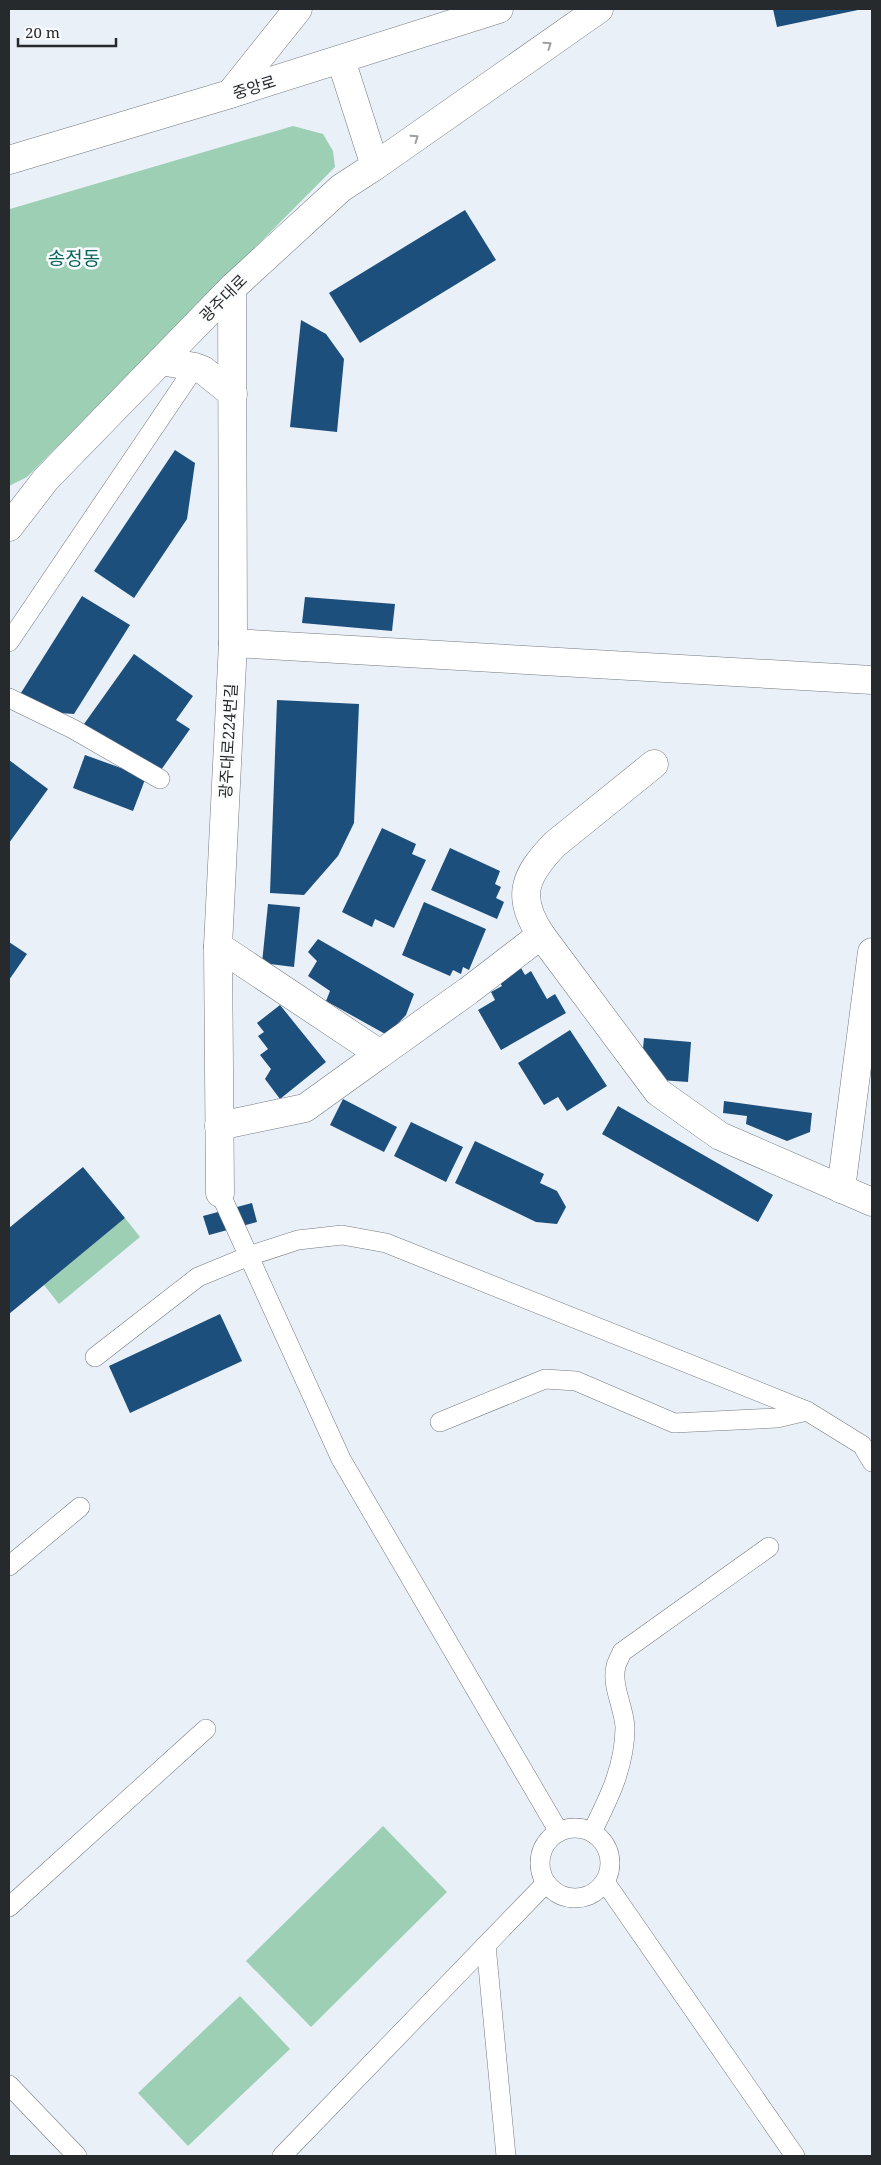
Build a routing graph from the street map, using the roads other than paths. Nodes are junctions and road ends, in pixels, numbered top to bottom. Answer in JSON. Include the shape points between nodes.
{"nodes":[{"id":1,"x":298,"y":9,"type":"edge"},
{"id":2,"x":499,"y":9,"type":"edge"},
{"id":3,"x":599,"y":9,"type":"edge"},
{"id":4,"x":341,"y":60,"type":"junction"},
{"id":5,"x":230,"y":94,"type":"junction"},
{"id":6,"x":9,"y":160,"type":"edge"},
{"id":7,"x":375,"y":166,"type":"junction"},
{"id":8,"x":232,"y":288,"type":"junction"},
{"id":9,"x":161,"y":361,"type":"junction"},
{"id":10,"x":195,"y":366,"type":"junction"},
{"id":11,"x":233,"y":394,"type":"junction"},
{"id":12,"x":46,"y":479,"type":"junction"},
{"id":13,"x":9,"y":497,"type":"edge"},
{"id":14,"x":9,"y":527,"type":"edge"},
{"id":15,"x":9,"y":642,"type":"edge"},
{"id":16,"x":233,"y":643,"type":"junction"},
{"id":17,"x":872,"y":680,"type":"edge"},
{"id":18,"x":9,"y":698,"type":"edge"},
{"id":19,"x":654,"y":764,"type":"dead end"},
{"id":20,"x":160,"y":779,"type":"dead end"},
{"id":21,"x":541,"y":934,"type":"junction"},
{"id":22,"x":218,"y":946,"type":"junction"},
{"id":23,"x":872,"y":952,"type":"edge"},
{"id":24,"x":380,"y":1054,"type":"junction"},
{"id":25,"x":220,"y":1126,"type":"junction"},
{"id":26,"x":841,"y":1189,"type":"junction"},
{"id":27,"x":220,"y":1193,"type":"joint"},
{"id":28,"x":872,"y":1202,"type":"edge"},
{"id":29,"x":249,"y":1256,"type":"junction"},
{"id":30,"x":95,"y":1357,"type":"dead end"},
{"id":31,"x":807,"y":1411,"type":"junction"},
{"id":32,"x":440,"y":1422,"type":"dead end"},
{"id":33,"x":872,"y":1462,"type":"edge"},
{"id":34,"x":80,"y":1507,"type":"dead end"},
{"id":35,"x":769,"y":1547,"type":"dead end"},
{"id":36,"x":9,"y":1566,"type":"edge"},
{"id":37,"x":206,"y":1729,"type":"dead end"},
{"id":38,"x":559,"y":1832,"type":"junction"},
{"id":39,"x":592,"y":1832,"type":"junction"},
{"id":40,"x":605,"y":1882,"type":"junction"},
{"id":41,"x":546,"y":1883,"type":"junction"},
{"id":42,"x":9,"y":1907,"type":"edge"},
{"id":43,"x":486,"y":1945,"type":"junction"},
{"id":44,"x":9,"y":2085,"type":"edge"},
{"id":45,"x":77,"y":2156,"type":"edge"},
{"id":46,"x":282,"y":2156,"type":"edge"},
{"id":47,"x":506,"y":2156,"type":"edge"},
{"id":48,"x":795,"y":2156,"type":"edge"}],
"edges":[{"from":1,"to":5,"type":"street"},
{"from":2,"to":4,"type":"street","name":"중앙로"},
{"from":7,"to":3,"type":"street","name":"광주대로","one_way":true},
{"from":4,"to":5,"type":"street","name":"중앙로"},
{"from":4,"to":7,"type":"street"},
{"from":5,"to":6,"type":"street","name":"중앙로"},
{"from":7,"to":8,"type":"street","name":"광주대로","via":[[341,188]]},
{"from":8,"to":9,"type":"street","name":"광주대로"},
{"from":8,"to":11,"type":"street","name":"광주대로224번길"},
{"from":9,"to":10,"type":"street"},
{"from":9,"to":12,"type":"street","name":"광주대로"},
{"from":10,"to":11,"type":"street"},
{"from":10,"to":15,"type":"lane"},
{"from":11,"to":16,"type":"street","name":"광주대로224번길"},
{"from":12,"to":13,"type":"street"},
{"from":12,"to":14,"type":"street","name":"광주대로"},
{"from":16,"to":17,"type":"street"},
{"from":16,"to":22,"type":"street","name":"광주대로224번길"},
{"from":18,"to":20,"type":"lane","via":[[73,729]]},
{"from":19,"to":21,"type":"street","via":[[542,857],[526,889],[525,904],[530,920]]},
{"from":21,"to":24,"type":"street"},
{"from":21,"to":26,"type":"street","via":[[658,1092],[720,1136]]},
{"from":22,"to":24,"type":"street"},
{"from":22,"to":25,"type":"street","name":"광주대로224번길"},
{"from":23,"to":26,"type":"street"},
{"from":24,"to":25,"type":"street","via":[[305,1108]]},
{"from":25,"to":27,"type":"street","name":"광주대로224번길"},
{"from":26,"to":28,"type":"street"},
{"from":27,"to":29,"type":"lane"},
{"from":29,"to":30,"type":"lane","via":[[198,1277]]},
{"from":29,"to":31,"type":"lane","via":[[298,1240],[342,1235],[386,1243]]},
{"from":29,"to":38,"type":"lane","via":[[341,1459]]},
{"from":31,"to":32,"type":"lane","via":[[776,1418],[674,1423],[576,1381],[546,1379]]},
{"from":31,"to":33,"type":"lane","via":[[862,1445]]},
{"from":34,"to":36,"type":"lane"},
{"from":35,"to":39,"type":"lane","via":[[622,1652],[616,1667],[625,1726],[623,1757],[614,1786]]},
{"from":37,"to":42,"type":"lane"},
{"from":38,"to":39,"type":"lane","via":[[582,1828]]},
{"from":38,"to":41,"type":"lane","via":[[543,1849],[540,1860]]},
{"from":39,"to":40,"type":"lane","via":[[608,1849],[610,1872]]},
{"from":40,"to":41,"type":"lane","via":[[587,1897],[576,1898],[559,1894]]},
{"from":40,"to":48,"type":"lane"},
{"from":41,"to":43,"type":"lane"},
{"from":43,"to":46,"type":"lane"},
{"from":43,"to":47,"type":"lane"},
{"from":44,"to":45,"type":"lane"}]}
